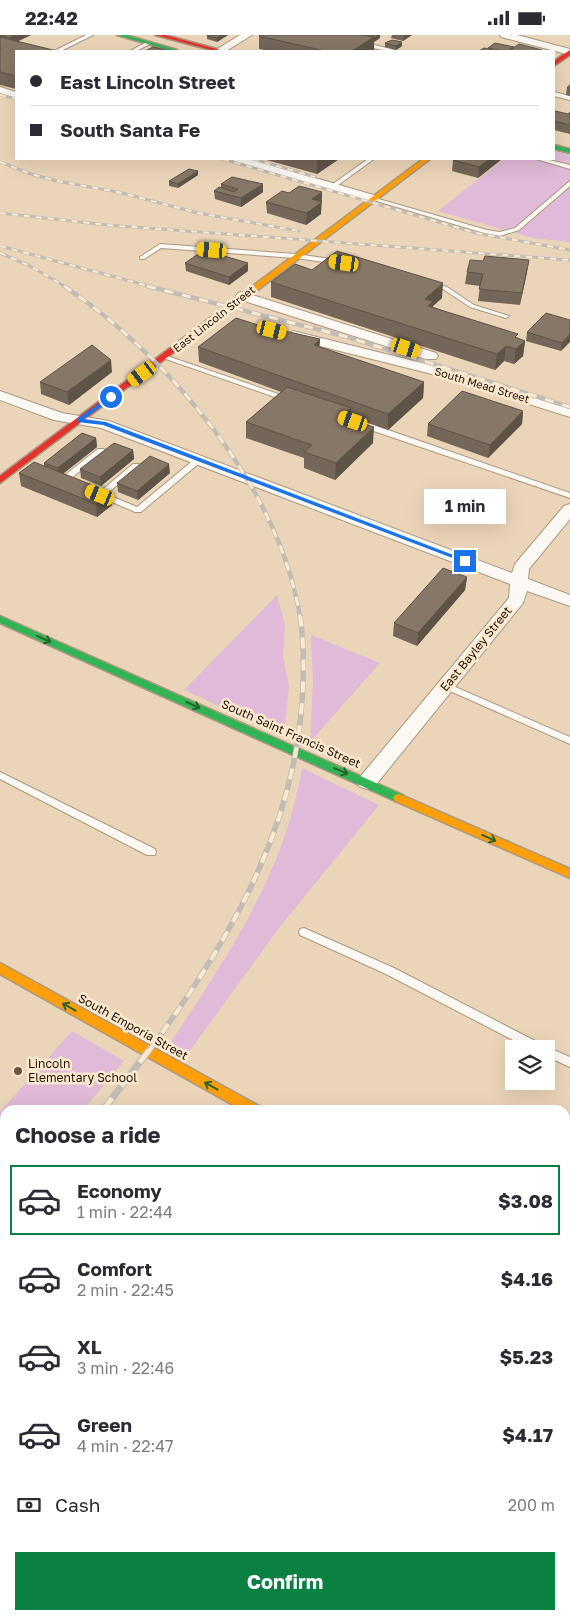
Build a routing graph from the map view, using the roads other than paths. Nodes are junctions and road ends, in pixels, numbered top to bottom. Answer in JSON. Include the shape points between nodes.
{"nodes":[{"id":1,"x":90,"y":35,"type":"edge"},
{"id":2,"x":120,"y":35,"type":"edge"},
{"id":3,"x":247,"y":35,"type":"edge"},
{"id":4,"x":505,"y":35,"type":"edge"},
{"id":5,"x":354,"y":42,"type":"edge"},
{"id":6,"x":155,"y":45,"type":"edge"},
{"id":7,"x":60,"y":50,"type":"edge"},
{"id":8,"x":135,"y":50,"type":"edge"},
{"id":9,"x":177,"y":50,"type":"edge"},
{"id":10,"x":209,"y":50,"type":"edge"},
{"id":11,"x":222,"y":50,"type":"edge"},
{"id":12,"x":389,"y":50,"type":"edge"},
{"id":13,"x":570,"y":52,"type":"edge"},
{"id":14,"x":555,"y":63,"type":"edge"},
{"id":15,"x":0,"y":90,"type":"edge"},
{"id":16,"x":555,"y":94,"type":"edge"},
{"id":17,"x":15,"y":95,"type":"edge"},
{"id":18,"x":570,"y":98,"type":"edge"},
{"id":19,"x":555,"y":136,"type":"edge"},
{"id":20,"x":570,"y":140,"type":"edge"},
{"id":21,"x":555,"y":147,"type":"edge"},
{"id":22,"x":570,"y":151,"type":"edge"},
{"id":23,"x":241,"y":160,"type":"edge"},
{"id":24,"x":370,"y":160,"type":"edge"},
{"id":25,"x":425,"y":160,"type":"edge"},
{"id":26,"x":543,"y":160,"type":"edge"},
{"id":27,"x":570,"y":167,"type":"edge"},
{"id":28,"x":570,"y":183,"type":"edge"},
{"id":29,"x":332,"y":187,"type":"junction"},
{"id":30,"x":373,"y":199,"type":"junction"},
{"id":31,"x":296,"y":256,"type":"junction"},
{"id":32,"x":142,"y":258,"type":"dead end"},
{"id":33,"x":350,"y":263,"type":"edge"},
{"id":34,"x":419,"y":281,"type":"edge"},
{"id":35,"x":243,"y":296,"type":"junction"},
{"id":36,"x":506,"y":316,"type":"dead end"},
{"id":37,"x":218,"y":317,"type":"junction"},
{"id":38,"x":234,"y":321,"type":"edge"},
{"id":39,"x":281,"y":333,"type":"edge"},
{"id":40,"x":164,"y":357,"type":"junction"},
{"id":41,"x":0,"y":395,"type":"edge"},
{"id":42,"x":570,"y":400,"type":"edge"},
{"id":43,"x":296,"y":401,"type":"edge"},
{"id":44,"x":570,"y":413,"type":"edge"},
{"id":45,"x":79,"y":420,"type":"junction"},
{"id":46,"x":353,"y":421,"type":"edge"},
{"id":47,"x":100,"y":451,"type":"edge"},
{"id":48,"x":199,"y":460,"type":"junction"},
{"id":49,"x":136,"y":466,"type":"edge"},
{"id":50,"x":0,"y":480,"type":"edge"},
{"id":51,"x":73,"y":484,"type":"edge"},
{"id":52,"x":91,"y":491,"type":"edge"},
{"id":53,"x":100,"y":495,"type":"junction"},
{"id":54,"x":570,"y":496,"type":"edge"},
{"id":55,"x":570,"y":509,"type":"edge"},
{"id":56,"x":520,"y":582,"type":"junction"},
{"id":57,"x":570,"y":601,"type":"edge"},
{"id":58,"x":0,"y":619,"type":"edge"},
{"id":59,"x":446,"y":686,"type":"junction"},
{"id":60,"x":570,"y":741,"type":"edge"},
{"id":61,"x":0,"y":775,"type":"edge"},
{"id":62,"x":367,"y":782,"type":"junction"},
{"id":63,"x":151,"y":852,"type":"dead end"},
{"id":64,"x":570,"y":874,"type":"edge"},
{"id":65,"x":304,"y":933,"type":"dead end"},
{"id":66,"x":0,"y":968,"type":"edge"},
{"id":67,"x":524,"y":1040,"type":"edge"},
{"id":68,"x":555,"y":1055,"type":"edge"},
{"id":69,"x":570,"y":1062,"type":"edge"},
{"id":70,"x":245,"y":1105,"type":"edge"}],
"edges":[{"from":1,"to":7,"type":"lane"},
{"from":2,"to":6,"type":"street"},
{"from":3,"to":11,"type":"street"},
{"from":4,"to":13,"type":"street"},
{"from":5,"to":12,"type":"lane"},
{"from":6,"to":8,"type":"lane"},
{"from":6,"to":8,"type":"lane"},
{"from":6,"to":9,"type":"street"},
{"from":6,"to":10,"type":"street"},
{"from":13,"to":14,"type":"street"},
{"from":15,"to":17,"type":"street"},
{"from":16,"to":18,"type":"lane"},
{"from":19,"to":20,"type":"street"},
{"from":21,"to":22,"type":"street"},
{"from":23,"to":29,"type":"street"},
{"from":24,"to":29,"type":"lane"},
{"from":25,"to":30,"type":"street","name":"East Lincoln Street"},
{"from":26,"to":27,"type":"lane"},
{"from":28,"to":30,"type":"lane","via":[[517,229],[500,234]]},
{"from":29,"to":30,"type":"street"},
{"from":30,"to":31,"type":"street","name":"East Lincoln Street"},
{"from":31,"to":32,"type":"lane","via":[[160,246]]},
{"from":31,"to":33,"type":"lane"},
{"from":31,"to":35,"type":"street","name":"East Lincoln Street"},
{"from":34,"to":36,"type":"lane","via":[[445,288],[472,306]]},
{"from":35,"to":37,"type":"street","name":"East Lincoln Street"},
{"from":35,"to":42,"type":"street","name":"South Mead Street"},
{"from":37,"to":38,"type":"street"},
{"from":37,"to":40,"type":"street","name":"East Lincoln Street"},
{"from":39,"to":44,"type":"street","name":"South Mead Street","via":[[445,373]]},
{"from":40,"to":43,"type":"lane"},
{"from":40,"to":45,"type":"street","name":"East Lincoln Street"},
{"from":41,"to":45,"type":"street","via":[[59,417]]},
{"from":45,"to":48,"type":"street","via":[[104,424]]},
{"from":45,"to":50,"type":"street","name":"East Lincoln Street"},
{"from":46,"to":54,"type":"lane"},
{"from":47,"to":51,"type":"lane","via":[[64,480]]},
{"from":48,"to":53,"type":"lane","via":[[138,510]]},
{"from":48,"to":56,"type":"street"},
{"from":49,"to":53,"type":"lane"},
{"from":52,"to":53,"type":"lane"},
{"from":55,"to":56,"type":"street","name":"East Bayley Street","via":[[521,568]]},
{"from":56,"to":57,"type":"street"},
{"from":56,"to":59,"type":"street","name":"East Bayley Street","via":[[517,599]]},
{"from":58,"to":62,"type":"street","name":"South Saint Francis Street","one_way":true},
{"from":59,"to":60,"type":"lane"},
{"from":59,"to":62,"type":"street","name":"East Bayley Street"},
{"from":61,"to":63,"type":"lane"},
{"from":62,"to":64,"type":"street","name":"South Saint Francis Street","one_way":true},
{"from":65,"to":67,"type":"lane","via":[[390,971]]},
{"from":70,"to":66,"type":"street","name":"South Emporia Street","one_way":true},
{"from":68,"to":69,"type":"lane"}]}
